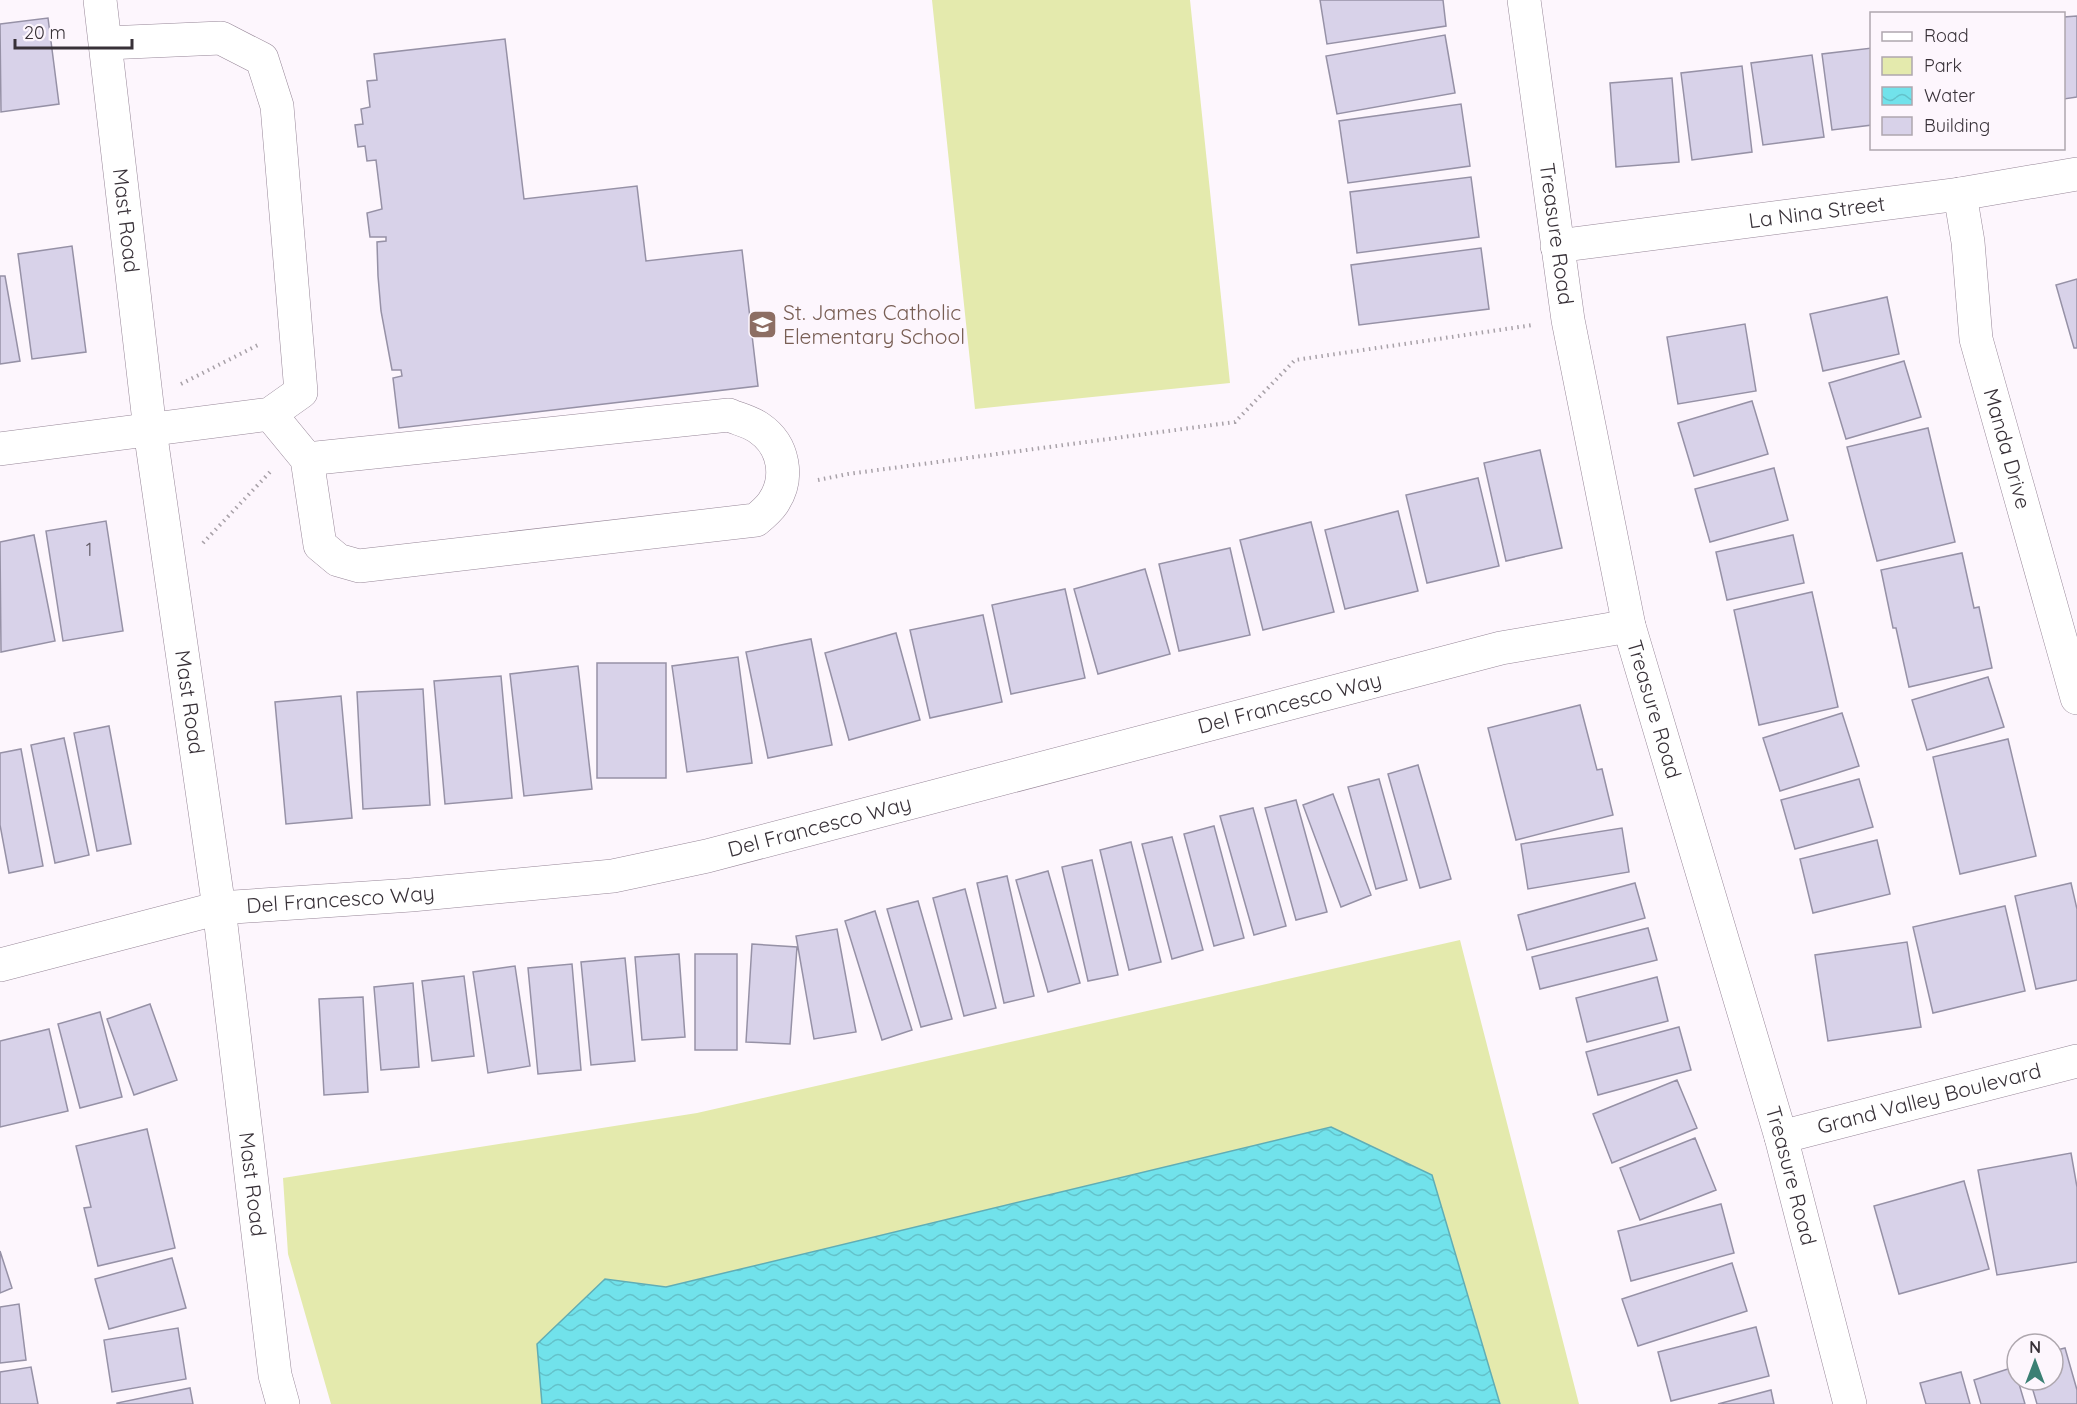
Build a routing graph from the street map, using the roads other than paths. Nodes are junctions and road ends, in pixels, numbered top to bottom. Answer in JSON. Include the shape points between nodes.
{"nodes":[{"id":1,"x":100,"y":0,"type":"edge"},
{"id":2,"x":1524,"y":0,"type":"edge"},
{"id":3,"x":105,"y":43,"type":"junction"},
{"id":4,"x":2077,"y":174,"type":"edge"},
{"id":5,"x":1960,"y":194,"type":"junction"},
{"id":6,"x":1557,"y":246,"type":"junction"},
{"id":7,"x":270,"y":414,"type":"junction"},
{"id":8,"x":148,"y":415,"type":"junction"},
{"id":9,"x":0,"y":449,"type":"edge"},
{"id":10,"x":301,"y":452,"type":"junction"},
{"id":11,"x":1629,"y":626,"type":"junction"},
{"id":12,"x":2077,"y":698,"type":"edge"},
{"id":13,"x":219,"y":908,"type":"junction"},
{"id":14,"x":0,"y":965,"type":"edge"},
{"id":15,"x":2077,"y":1061,"type":"edge"},
{"id":16,"x":1781,"y":1137,"type":"junction"},
{"id":17,"x":283,"y":1404,"type":"edge"},
{"id":18,"x":1850,"y":1404,"type":"edge"}],
"edges":[{"from":1,"to":3,"type":"street","name":"Mast Road"},
{"from":2,"to":6,"type":"street","name":"Treasure Road"},
{"from":3,"to":7,"type":"street","via":[[221,38],[262,59],[277,106],[302,392]]},
{"from":3,"to":8,"type":"street","name":"Mast Road"},
{"from":4,"to":5,"type":"street","name":"La Nina Street"},
{"from":5,"to":6,"type":"street","name":"La Nina Street"},
{"from":5,"to":12,"type":"street","name":"Manda Drive","via":[[1976,339]]},
{"from":6,"to":11,"type":"street","name":"Treasure Road"},
{"from":7,"to":8,"type":"street"},
{"from":7,"to":10,"type":"street"},
{"from":8,"to":9,"type":"street"},
{"from":8,"to":13,"type":"street","name":"Mast Road"},
{"from":10,"to":10,"type":"street","via":[[320,545],[338,560],[359,567],[756,520],[772,505],[782,487],[783,466],[778,447],[759,428],[729,415]]},
{"from":11,"to":13,"type":"street","name":"Del Francesco Way","via":[[1501,648],[707,856],[613,876]]},
{"from":11,"to":16,"type":"street","name":"Treasure Road"},
{"from":13,"to":14,"type":"street","name":"Del Francesco Way"},
{"from":13,"to":17,"type":"street","name":"Mast Road","via":[[275,1376]]},
{"from":15,"to":16,"type":"street","name":"Grand Valley Boulevard"},
{"from":16,"to":18,"type":"street","name":"Treasure Road"}]}
